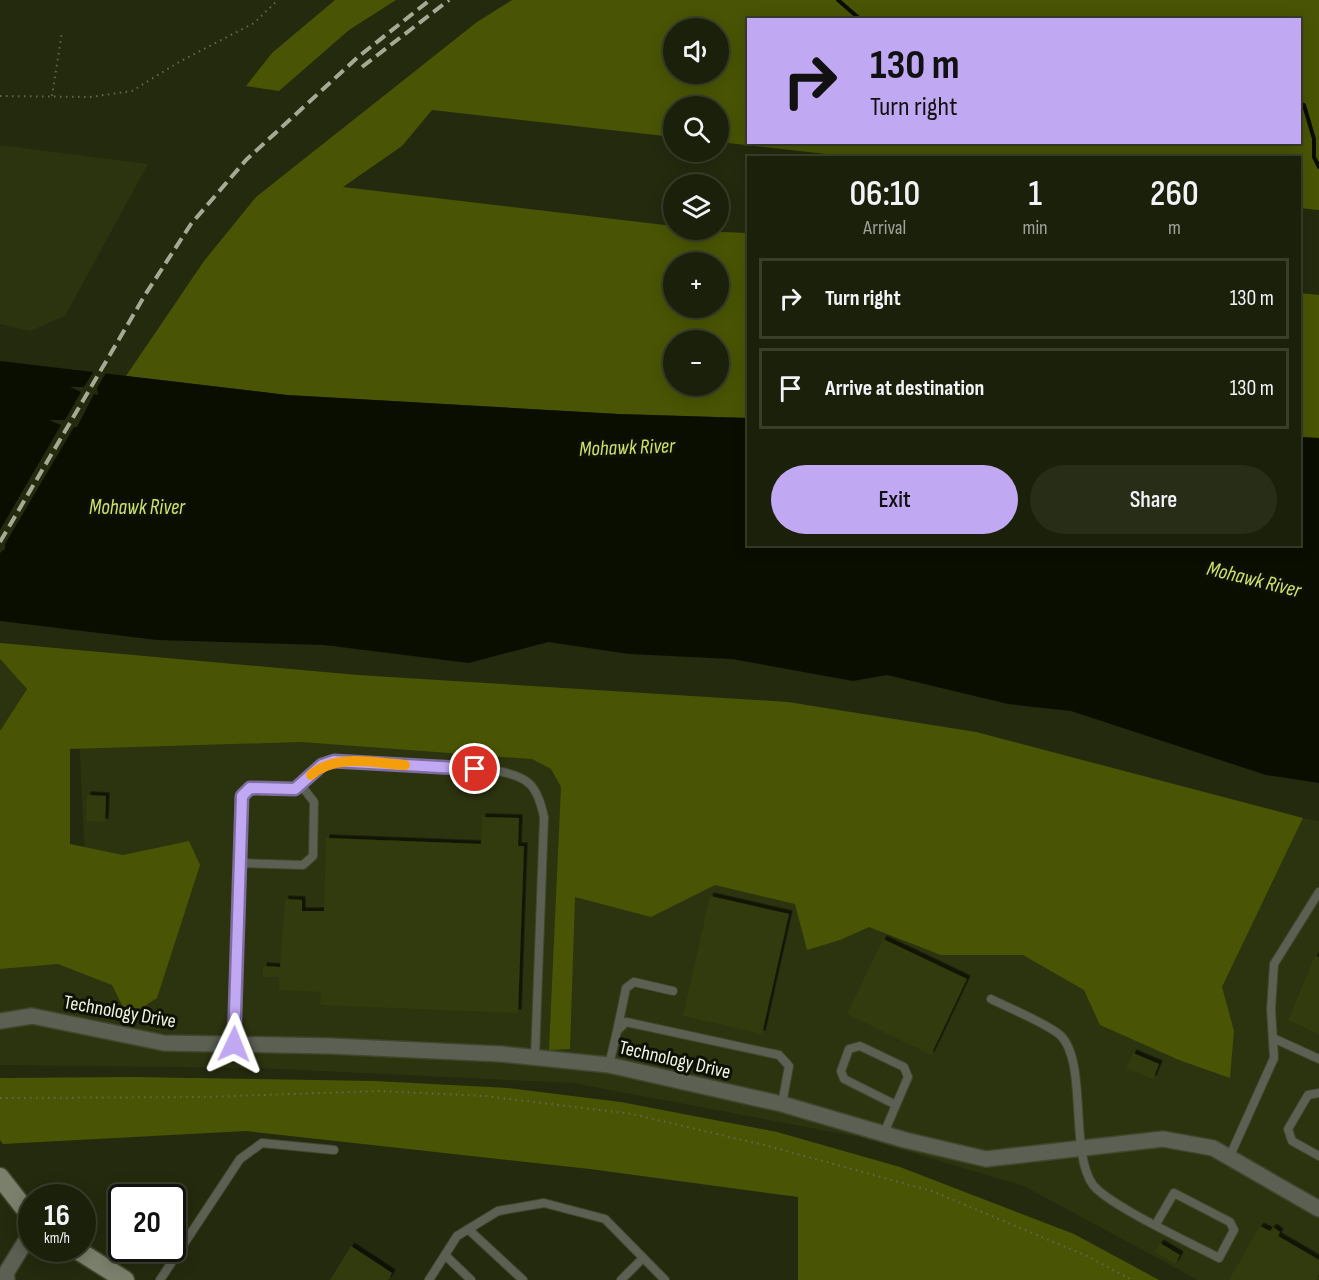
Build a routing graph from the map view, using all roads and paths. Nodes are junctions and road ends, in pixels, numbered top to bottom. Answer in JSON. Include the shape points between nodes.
{"nodes":[{"id":1,"x":278,"y":0,"type":"edge"},
{"id":2,"x":62,"y":32,"type":"dead end"},
{"id":3,"x":0,"y":96,"type":"edge"},
{"id":4,"x":52,"y":96,"type":"junction"},
{"id":5,"x":295,"y":789,"type":"junction"},
{"id":6,"x":240,"y":863,"type":"junction"},
{"id":7,"x":1319,"y":892,"type":"edge"},
{"id":8,"x":673,"y":991,"type":"dead end"},
{"id":9,"x":992,"y":999,"type":"dead end"},
{"id":10,"x":0,"y":1021,"type":"edge"},
{"id":11,"x":617,"y":1031,"type":"junction"},
{"id":12,"x":1273,"y":1038,"type":"junction"},
{"id":13,"x":234,"y":1044,"type":"junction"},
{"id":14,"x":534,"y":1058,"type":"junction"},
{"id":15,"x":1319,"y":1059,"type":"edge"},
{"id":16,"x":609,"y":1065,"type":"junction"},
{"id":17,"x":1319,"y":1093,"type":"edge"},
{"id":18,"x":0,"y":1098,"type":"edge"},
{"id":19,"x":782,"y":1104,"type":"junction"},
{"id":20,"x":896,"y":1105,"type":"junction"},
{"id":21,"x":884,"y":1133,"type":"junction"},
{"id":22,"x":334,"y":1150,"type":"dead end"},
{"id":23,"x":1083,"y":1150,"type":"junction"},
{"id":24,"x":1318,"y":1153,"type":"edge"},
{"id":25,"x":1229,"y":1158,"type":"junction"},
{"id":26,"x":0,"y":1177,"type":"edge"},
{"id":27,"x":18,"y":1200,"type":"edge"},
{"id":28,"x":1319,"y":1209,"type":"edge"},
{"id":29,"x":1156,"y":1224,"type":"junction"},
{"id":30,"x":468,"y":1229,"type":"junction"},
{"id":31,"x":18,"y":1254,"type":"edge"},
{"id":32,"x":445,"y":1256,"type":"junction"},
{"id":33,"x":643,"y":1258,"type":"junction"},
{"id":34,"x":96,"y":1262,"type":"edge"},
{"id":35,"x":7,"y":1280,"type":"edge"},
{"id":36,"x":125,"y":1280,"type":"edge"},
{"id":37,"x":160,"y":1280,"type":"edge"},
{"id":38,"x":429,"y":1280,"type":"edge"},
{"id":39,"x":471,"y":1280,"type":"edge"},
{"id":40,"x":523,"y":1280,"type":"edge"},
{"id":41,"x":621,"y":1280,"type":"edge"},
{"id":42,"x":665,"y":1280,"type":"edge"},
{"id":43,"x":1132,"y":1280,"type":"edge"}],
"edges":[{"from":1,"to":4,"type":"path","via":[[254,23],[132,91],[90,97]]},
{"from":2,"to":4,"type":"path"},
{"from":3,"to":4,"type":"path"},
{"from":5,"to":6,"type":"lane","via":[[250,788],[242,796]]},
{"from":5,"to":6,"type":"lane","via":[[304,789],[314,802],[313,856],[303,865]]},
{"from":5,"to":14,"type":"lane","via":[[322,765],[334,761],[498,771],[520,775],[528,781],[540,798],[544,817]]},
{"from":6,"to":13,"type":"lane"},
{"from":7,"to":12,"type":"lane","via":[[1274,964]]},
{"from":8,"to":11,"type":"lane","via":[[634,982],[626,988]]},
{"from":9,"to":23,"type":"lane","via":[[1060,1035],[1071,1052]]},
{"from":10,"to":13,"type":"street","name":"Technology Drive","via":[[32,1016],[164,1043]]},
{"from":11,"to":16,"type":"lane"},
{"from":11,"to":19,"type":"lane","via":[[626,1023],[779,1055],[789,1066]]},
{"from":12,"to":15,"type":"lane"},
{"from":12,"to":25,"type":"lane","via":[[1274,1058]]},
{"from":13,"to":14,"type":"street","name":"Technology Drive"},
{"from":14,"to":16,"type":"street","name":"Technology Drive"},
{"from":16,"to":19,"type":"street","name":"Technology Drive"},
{"from":17,"to":24,"type":"lane","via":[[1308,1095],[1288,1130],[1292,1141]]},
{"from":18,"to":43,"type":"path","via":[[379,1091],[485,1096],[632,1114],[932,1191],[1087,1256]]},
{"from":19,"to":21,"type":"street","name":"Technology Drive"},
{"from":20,"to":20,"type":"lane","via":[[908,1077],[904,1067],[860,1046],[849,1049],[841,1071],[844,1079]]},
{"from":20,"to":21,"type":"lane"},
{"from":21,"to":23,"type":"street","name":"Technology Drive","via":[[986,1159]]},
{"from":22,"to":37,"type":"lane","via":[[262,1143],[240,1159]]},
{"from":23,"to":25,"type":"street","name":"Technology Drive","via":[[1163,1139],[1213,1148]]},
{"from":23,"to":29,"type":"lane","via":[[1096,1188]]},
{"from":25,"to":28,"type":"street","name":"Technology Drive"},
{"from":26,"to":27,"type":"street"},
{"from":29,"to":29,"type":"lane","via":[[1219,1258],[1234,1230],[1230,1222],[1174,1193]]},
{"from":30,"to":32,"type":"lane","via":[[457,1236]]},
{"from":30,"to":33,"type":"lane","via":[[498,1211],[544,1203],[606,1220]]},
{"from":30,"to":40,"type":"lane"},
{"from":31,"to":35,"type":"street","via":[[6,1273]]},
{"from":32,"to":38,"type":"lane"},
{"from":32,"to":39,"type":"lane"},
{"from":33,"to":41,"type":"lane"},
{"from":33,"to":42,"type":"lane"},
{"from":34,"to":36,"type":"street"}]}
